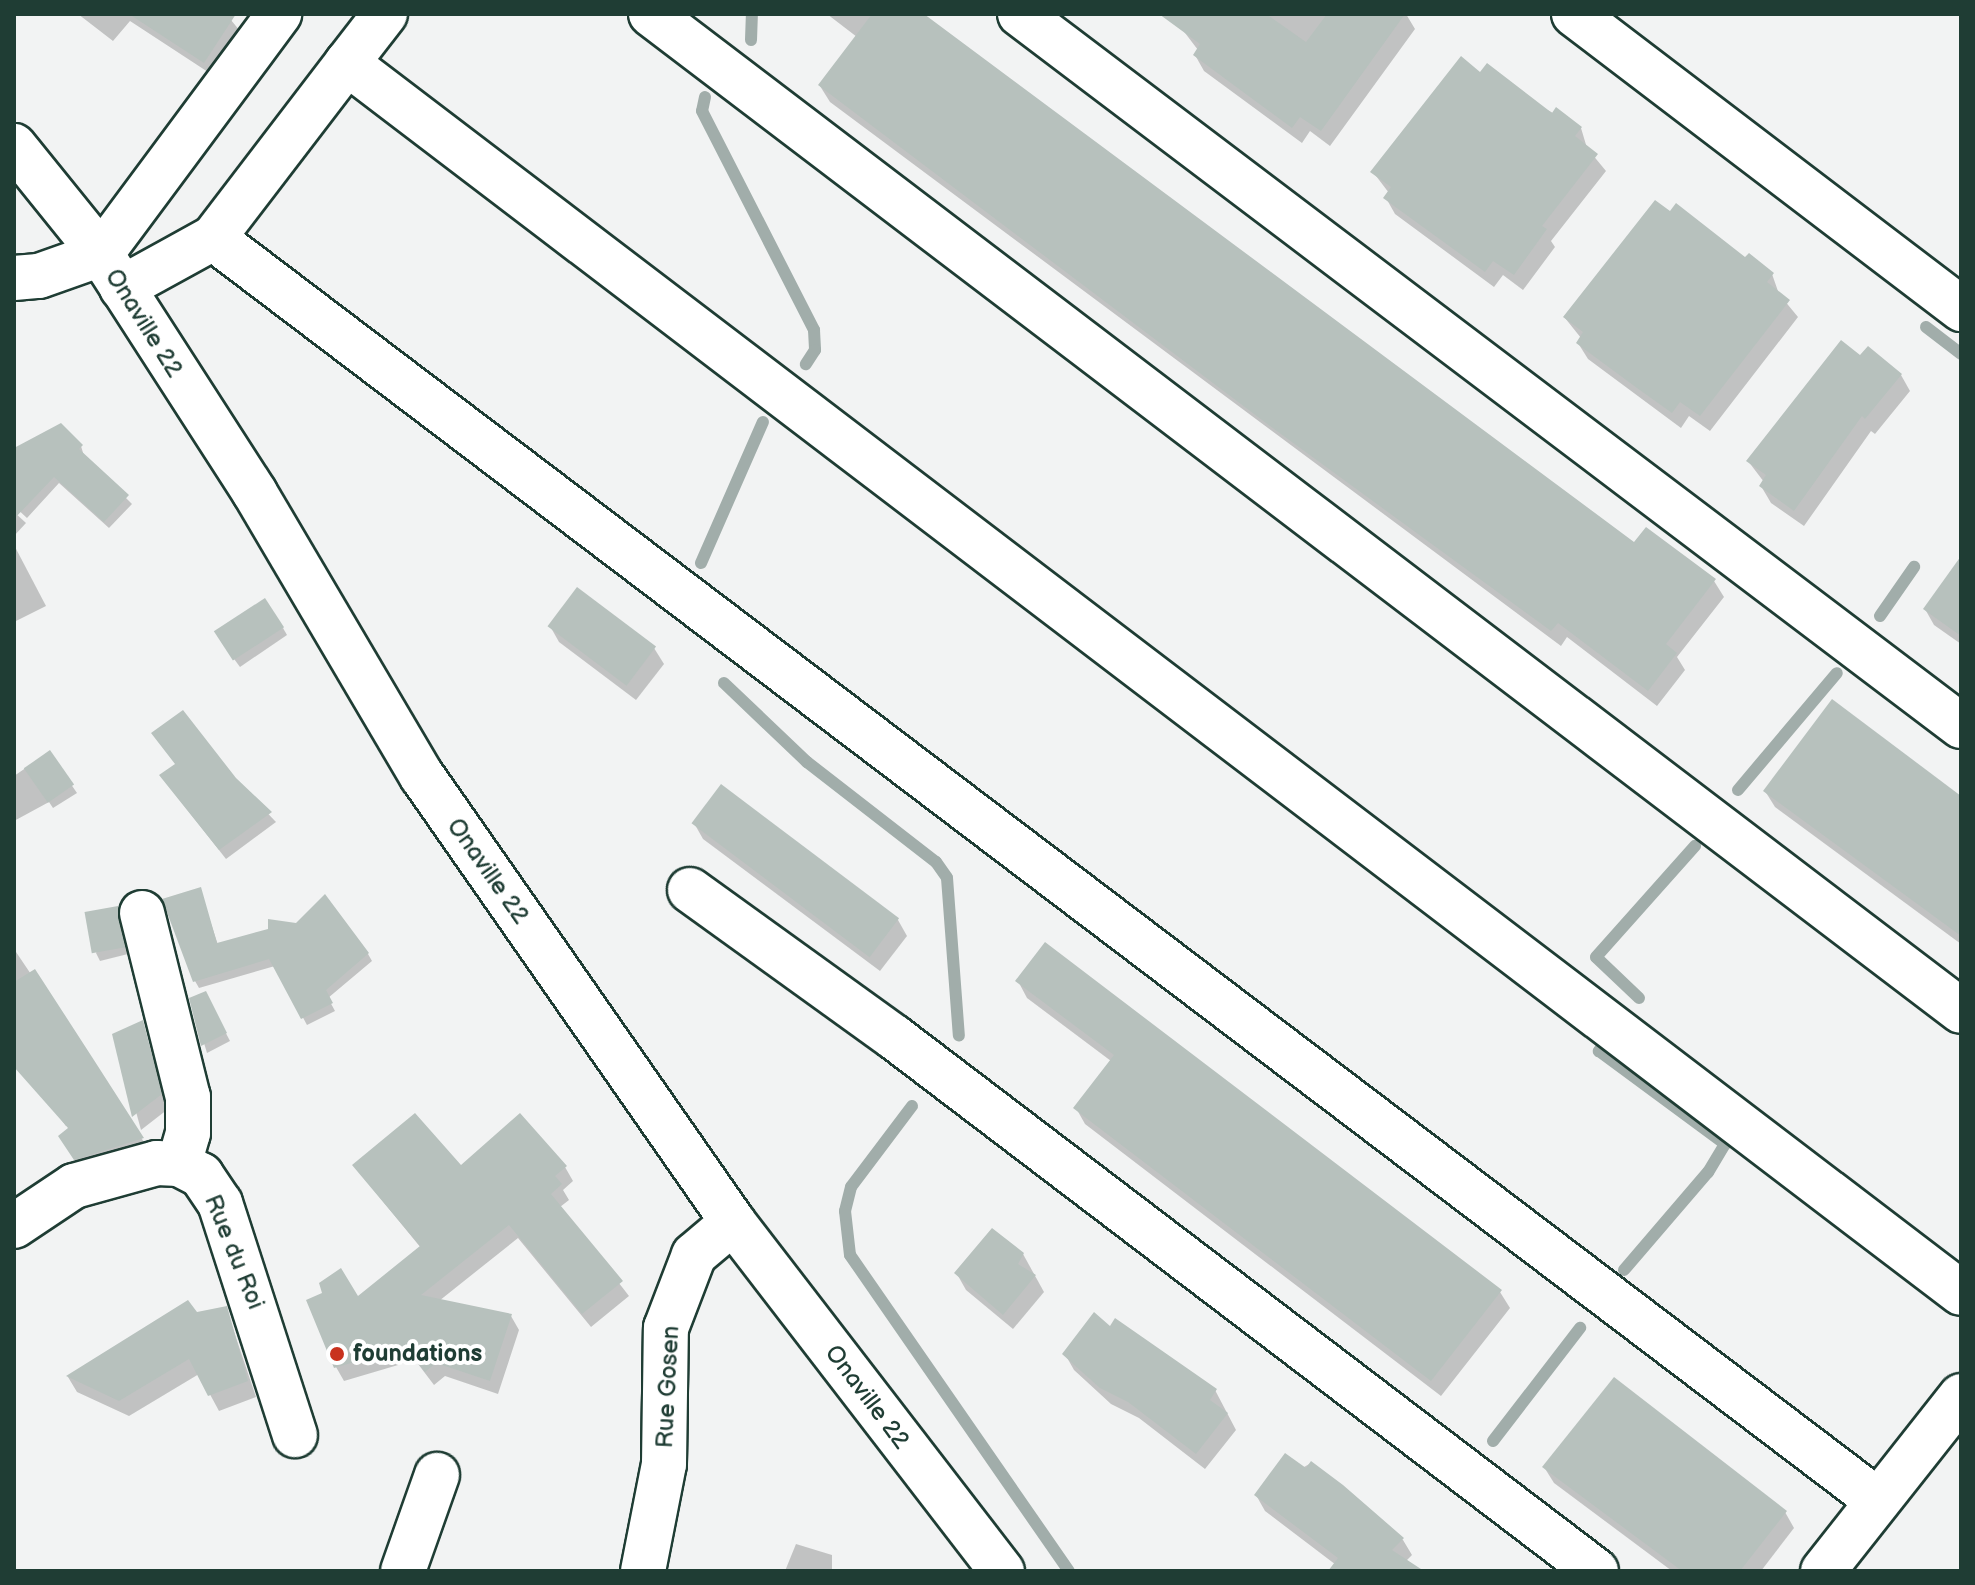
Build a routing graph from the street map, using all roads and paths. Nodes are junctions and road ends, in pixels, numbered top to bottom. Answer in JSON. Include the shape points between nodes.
{"nodes":[{"id":1,"x":279,"y":14,"type":"edge"},
{"id":2,"x":385,"y":14,"type":"edge"},
{"id":3,"x":651,"y":14,"type":"edge"},
{"id":4,"x":1020,"y":14,"type":"edge"},
{"id":5,"x":1574,"y":14,"type":"edge"},
{"id":6,"x":347,"y":63,"type":"junction"},
{"id":7,"x":14,"y":146,"type":"edge"},
{"id":8,"x":213,"y":238,"type":"junction"},
{"id":9,"x":112,"y":271,"type":"junction"},
{"id":10,"x":14,"y":278,"type":"edge"},
{"id":11,"x":1961,"y":309,"type":"edge"},
{"id":12,"x":1961,"y":726,"type":"edge"},
{"id":13,"x":690,"y":890,"type":"dead end"},
{"id":14,"x":142,"y":913,"type":"dead end"},
{"id":15,"x":1961,"y":1011,"type":"edge"},
{"id":16,"x":179,"y":1164,"type":"junction"},
{"id":17,"x":733,"y":1222,"type":"junction"},
{"id":18,"x":14,"y":1226,"type":"edge"},
{"id":19,"x":1961,"y":1293,"type":"edge"},
{"id":20,"x":1955,"y":1415,"type":"edge"},
{"id":21,"x":295,"y":1435,"type":"dead end"},
{"id":22,"x":437,"y":1475,"type":"dead end"},
{"id":23,"x":933,"y":1485,"type":"junction"},
{"id":24,"x":1877,"y":1500,"type":"junction"},
{"id":25,"x":403,"y":1571,"type":"edge"},
{"id":26,"x":643,"y":1571,"type":"edge"},
{"id":27,"x":972,"y":1571,"type":"edge"},
{"id":28,"x":1002,"y":1571,"type":"edge"},
{"id":29,"x":1596,"y":1571,"type":"edge"},
{"id":30,"x":1823,"y":1571,"type":"edge"}],
"edges":[{"from":1,"to":9,"type":"street"},
{"from":2,"to":6,"type":"street"},
{"from":3,"to":15,"type":"street"},
{"from":4,"to":12,"type":"street"},
{"from":5,"to":11,"type":"street"},
{"from":6,"to":8,"type":"street"},
{"from":6,"to":19,"type":"street"},
{"from":7,"to":9,"type":"street","name":"Onaville 22"},
{"from":8,"to":9,"type":"street"},
{"from":8,"to":24,"type":"street"},
{"from":9,"to":10,"type":"street"},
{"from":9,"to":17,"type":"street","name":"Onaville 22","via":[[255,493],[422,776]]},
{"from":13,"to":29,"type":"street","via":[[894,1037]]},
{"from":14,"to":16,"type":"street","via":[[188,1097],[188,1133]]},
{"from":16,"to":18,"type":"street","via":[[157,1163],[74,1186]]},
{"from":16,"to":21,"type":"street","name":"Rue du Roi","via":[[201,1175],[220,1203]]},
{"from":17,"to":23,"type":"street","name":"Onaville 22"},
{"from":17,"to":26,"type":"street","name":"Rue Gosen","via":[[694,1255],[666,1328],[664,1464]]},
{"from":20,"to":24,"type":"street"},
{"from":22,"to":25,"type":"street"},
{"from":23,"to":27,"type":"street","via":[[932,1510]]},
{"from":23,"to":28,"type":"street","name":"Onaville 22"},
{"from":24,"to":30,"type":"street"}]}
